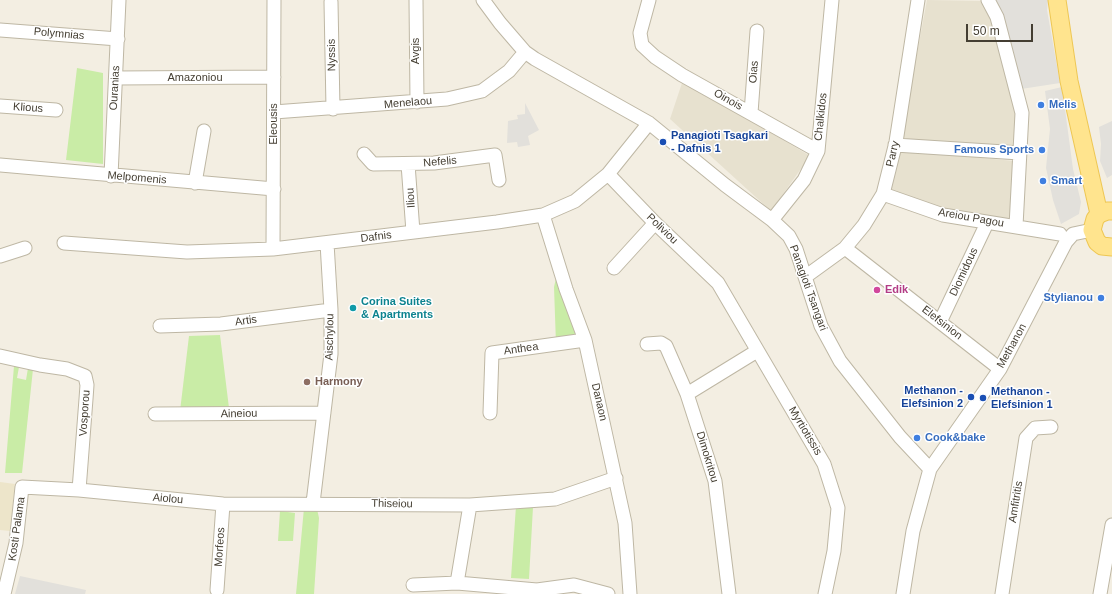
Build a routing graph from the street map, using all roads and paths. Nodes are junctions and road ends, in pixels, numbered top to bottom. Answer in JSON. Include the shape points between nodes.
{"nodes":[{"id":1,"x":119,"y":0,"type":"edge"},
{"id":2,"x":274,"y":0,"type":"edge"},
{"id":3,"x":416,"y":0,"type":"edge"},
{"id":4,"x":483,"y":0,"type":"edge"},
{"id":5,"x":648,"y":0,"type":"edge"},
{"id":6,"x":832,"y":0,"type":"edge"},
{"id":7,"x":918,"y":0,"type":"edge"},
{"id":8,"x":988,"y":0,"type":"edge"},
{"id":9,"x":1057,"y":0,"type":"edge"},
{"id":10,"x":1062,"y":0,"type":"edge"},
{"id":11,"x":332,"y":2,"type":"dead end"},
{"id":12,"x":0,"y":30,"type":"edge"},
{"id":13,"x":757,"y":32,"type":"dead end"},
{"id":14,"x":118,"y":39,"type":"junction"},
{"id":15,"x":525,"y":52,"type":"junction"},
{"id":16,"x":274,"y":77,"type":"junction"},
{"id":17,"x":116,"y":78,"type":"junction"},
{"id":18,"x":416,"y":102,"type":"junction"},
{"id":19,"x":0,"y":106,"type":"edge"},
{"id":20,"x":333,"y":109,"type":"junction"},
{"id":21,"x":56,"y":110,"type":"dead end"},
{"id":22,"x":274,"y":112,"type":"junction"},
{"id":23,"x":751,"y":113,"type":"junction"},
{"id":24,"x":649,"y":123,"type":"junction"},
{"id":25,"x":204,"y":131,"type":"dead end"},
{"id":26,"x":895,"y":145,"type":"junction"},
{"id":27,"x":818,"y":151,"type":"junction"},
{"id":28,"x":364,"y":154,"type":"dead end"},
{"id":29,"x":1020,"y":154,"type":"junction"},
{"id":30,"x":408,"y":164,"type":"junction"},
{"id":31,"x":0,"y":165,"type":"edge"},
{"id":32,"x":608,"y":174,"type":"junction"},
{"id":33,"x":111,"y":176,"type":"junction"},
{"id":34,"x":499,"y":180,"type":"dead end"},
{"id":35,"x":196,"y":183,"type":"junction"},
{"id":36,"x":274,"y":189,"type":"junction"},
{"id":37,"x":883,"y":194,"type":"junction"},
{"id":38,"x":1106,"y":212,"type":"edge"},
{"id":39,"x":544,"y":215,"type":"junction"},
{"id":40,"x":772,"y":220,"type":"junction"},
{"id":41,"x":655,"y":223,"type":"junction"},
{"id":42,"x":988,"y":223,"type":"junction"},
{"id":43,"x":1016,"y":226,"type":"junction"},
{"id":44,"x":1092,"y":230,"type":"junction"},
{"id":45,"x":413,"y":232,"type":"junction"},
{"id":46,"x":1060,"y":234,"type":"dead end"},
{"id":47,"x":64,"y":243,"type":"dead end"},
{"id":48,"x":327,"y":243,"type":"junction"},
{"id":49,"x":25,"y":248,"type":"dead end"},
{"id":50,"x":845,"y":248,"type":"junction"},
{"id":51,"x":274,"y":249,"type":"junction"},
{"id":52,"x":1112,"y":249,"type":"edge"},
{"id":53,"x":0,"y":256,"type":"edge"},
{"id":54,"x":614,"y":268,"type":"dead end"},
{"id":55,"x":805,"y":277,"type":"junction"},
{"id":56,"x":718,"y":283,"type":"joint"},
{"id":57,"x":331,"y":310,"type":"junction"},
{"id":58,"x":940,"y":322,"type":"junction"},
{"id":59,"x":160,"y":326,"type":"dead end"},
{"id":60,"x":585,"y":340,"type":"junction"},
{"id":61,"x":647,"y":344,"type":"dead end"},
{"id":62,"x":757,"y":350,"type":"junction"},
{"id":63,"x":0,"y":356,"type":"edge"},
{"id":64,"x":1000,"y":369,"type":"junction"},
{"id":65,"x":687,"y":394,"type":"junction"},
{"id":66,"x":324,"y":413,"type":"junction"},
{"id":67,"x":155,"y":414,"type":"dead end"},
{"id":68,"x":490,"y":414,"type":"dead end"},
{"id":69,"x":1051,"y":427,"type":"dead end"},
{"id":70,"x":930,"y":469,"type":"junction"},
{"id":71,"x":616,"y":478,"type":"junction"},
{"id":72,"x":22,"y":487,"type":"joint"},
{"id":73,"x":79,"y":490,"type":"junction"},
{"id":74,"x":313,"y":503,"type":"junction"},
{"id":75,"x":224,"y":504,"type":"junction"},
{"id":76,"x":470,"y":505,"type":"junction"},
{"id":77,"x":1112,"y":525,"type":"edge"},
{"id":78,"x":457,"y":583,"type":"junction"},
{"id":79,"x":413,"y":585,"type":"dead end"},
{"id":80,"x":217,"y":590,"type":"dead end"},
{"id":81,"x":537,"y":592,"type":"edge"},
{"id":82,"x":602,"y":593,"type":"edge"},
{"id":83,"x":4,"y":594,"type":"edge"},
{"id":84,"x":630,"y":594,"type":"edge"},
{"id":85,"x":729,"y":594,"type":"edge"},
{"id":86,"x":825,"y":594,"type":"edge"},
{"id":87,"x":903,"y":594,"type":"edge"},
{"id":88,"x":1002,"y":594,"type":"edge"},
{"id":89,"x":1100,"y":594,"type":"edge"}],
"edges":[{"from":1,"to":14,"type":"street","name":"Ouranias"},
{"from":2,"to":16,"type":"street","name":"Eleousis"},
{"from":3,"to":18,"type":"street","name":"Avgis"},
{"from":4,"to":15,"type":"street","name":"Panagioti Tsangari"},
{"from":5,"to":23,"type":"street","name":"Oinois","via":[[640,33],[642,45],[682,75]]},
{"from":6,"to":27,"type":"street","name":"Chalkidos"},
{"from":7,"to":26,"type":"street","name":"Parry"},
{"from":8,"to":29,"type":"street","via":[[997,17],[1022,113]]},
{"from":9,"to":38,"type":"main road","via":[[1069,81]]},
{"from":10,"to":38,"type":"main road","via":[[1084,124]]},
{"from":11,"to":20,"type":"street","name":"Nyssis"},
{"from":12,"to":14,"type":"street","name":"Polymnias"},
{"from":13,"to":23,"type":"street","name":"Oias"},
{"from":14,"to":17,"type":"street","name":"Ouranias"},
{"from":15,"to":18,"type":"street","name":"Menelaou","via":[[509,71],[482,91],[447,99]]},
{"from":15,"to":24,"type":"street","name":"Panagioti Tsangari"},
{"from":16,"to":17,"type":"street","name":"Amazoniou"},
{"from":16,"to":22,"type":"street","name":"Eleousis"},
{"from":17,"to":33,"type":"street","name":"Ouranias"},
{"from":18,"to":20,"type":"street","name":"Menelaou"},
{"from":19,"to":21,"type":"street","name":"Klious"},
{"from":20,"to":22,"type":"street","name":"Menelaou"},
{"from":22,"to":36,"type":"street","name":"Eleousis"},
{"from":23,"to":27,"type":"street","name":"Oinois"},
{"from":24,"to":32,"type":"street","name":"Dafnis"},
{"from":24,"to":40,"type":"street","name":"Panagioti Tsangari"},
{"from":25,"to":35,"type":"street"},
{"from":26,"to":29,"type":"street"},
{"from":26,"to":37,"type":"street","name":"Parry"},
{"from":27,"to":40,"type":"street","name":"Chalkidos","via":[[804,180]]},
{"from":28,"to":30,"type":"street","name":"Nefelis","via":[[372,164]]},
{"from":29,"to":43,"type":"street"},
{"from":30,"to":34,"type":"street","name":"Nefelis","via":[[495,155]]},
{"from":30,"to":45,"type":"street","name":"Iliou"},
{"from":31,"to":33,"type":"street","name":"Melpomenis"},
{"from":32,"to":39,"type":"street","name":"Dafnis","via":[[575,202]]},
{"from":32,"to":41,"type":"street","name":"Poliviou"},
{"from":33,"to":35,"type":"street","name":"Melpomenis"},
{"from":35,"to":36,"type":"street","name":"Melpomenis"},
{"from":36,"to":51,"type":"street","name":"Eleousis"},
{"from":37,"to":42,"type":"street","name":"Areiou Pagou","via":[[943,215]]},
{"from":37,"to":50,"type":"street","name":"Parry","via":[[864,225]]},
{"from":38,"to":44,"type":"main road","via":[[1095,219]]},
{"from":39,"to":45,"type":"street","name":"Dafnis"},
{"from":39,"to":60,"type":"street","name":"Danaon","via":[[566,289]]},
{"from":40,"to":55,"type":"street","name":"Panagioti Tsangari","via":[[789,236]]},
{"from":41,"to":54,"type":"street"},
{"from":41,"to":56,"type":"street","name":"Poliviou"},
{"from":42,"to":43,"type":"street","name":"Areiou Pagou"},
{"from":42,"to":58,"type":"street","name":"Diomidous"},
{"from":43,"to":46,"type":"street","name":"Areiou Pagou"},
{"from":44,"to":52,"type":"main road","via":[[1097,242]]},
{"from":44,"to":64,"type":"street","name":"Methanon","via":[[1072,234],[1066,242]]},
{"from":45,"to":48,"type":"street","name":"Dafnis"},
{"from":47,"to":51,"type":"street","name":"Dafnis","via":[[187,252]]},
{"from":48,"to":51,"type":"street","name":"Dafnis"},
{"from":48,"to":57,"type":"street","name":"Aischylou"},
{"from":49,"to":53,"type":"street"},
{"from":50,"to":55,"type":"street","name":"Parry"},
{"from":50,"to":58,"type":"street","name":"Elefsinion"},
{"from":55,"to":70,"type":"street","name":"Panagioti Tsangari","via":[[821,326],[840,361],[900,437]]},
{"from":56,"to":62,"type":"street","name":"Myrtiotissis"},
{"from":57,"to":59,"type":"street","name":"Artis","via":[[221,324]]},
{"from":57,"to":66,"type":"street","name":"Aischylou","via":[[331,354]]},
{"from":58,"to":64,"type":"street","name":"Elefsinion"},
{"from":60,"to":68,"type":"street","name":"Anthea","via":[[492,353]]},
{"from":60,"to":71,"type":"street","name":"Danaon"},
{"from":61,"to":65,"type":"street","name":"Dimokritou","via":[[661,343],[666,346]]},
{"from":62,"to":65,"type":"street"},
{"from":62,"to":86,"type":"street","name":"Myrtiotissis","via":[[824,464],[838,508],[834,552]]},
{"from":63,"to":73,"type":"street","name":"Vosporou","via":[[67,369],[85,376],[87,385]]},
{"from":64,"to":70,"type":"street","name":"Methanon"},
{"from":65,"to":85,"type":"street","name":"Dimokritou","via":[[716,481]]},
{"from":66,"to":67,"type":"street","name":"Aineiou"},
{"from":66,"to":74,"type":"street","name":"Aischylou"},
{"from":69,"to":88,"type":"street","name":"Amfitritis","via":[[1035,428],[1026,438]]},
{"from":70,"to":87,"type":"street","via":[[913,531]]},
{"from":71,"to":76,"type":"street","name":"Thiseiou","via":[[555,499]]},
{"from":71,"to":84,"type":"street","name":"Danaon","via":[[626,523]]},
{"from":72,"to":73,"type":"street","name":"Aiolou"},
{"from":72,"to":83,"type":"street","name":"Kosti Palama","via":[[16,544]]},
{"from":73,"to":75,"type":"street","name":"Aiolou"},
{"from":74,"to":75,"type":"street","name":"Aiolou"},
{"from":74,"to":76,"type":"street","name":"Thiseiou"},
{"from":75,"to":80,"type":"street","name":"Morfeos"},
{"from":76,"to":78,"type":"street"},
{"from":77,"to":89,"type":"street"},
{"from":78,"to":79,"type":"street"},
{"from":78,"to":81,"type":"street"},
{"from":81,"to":82,"type":"street","via":[[574,585]]}]}
